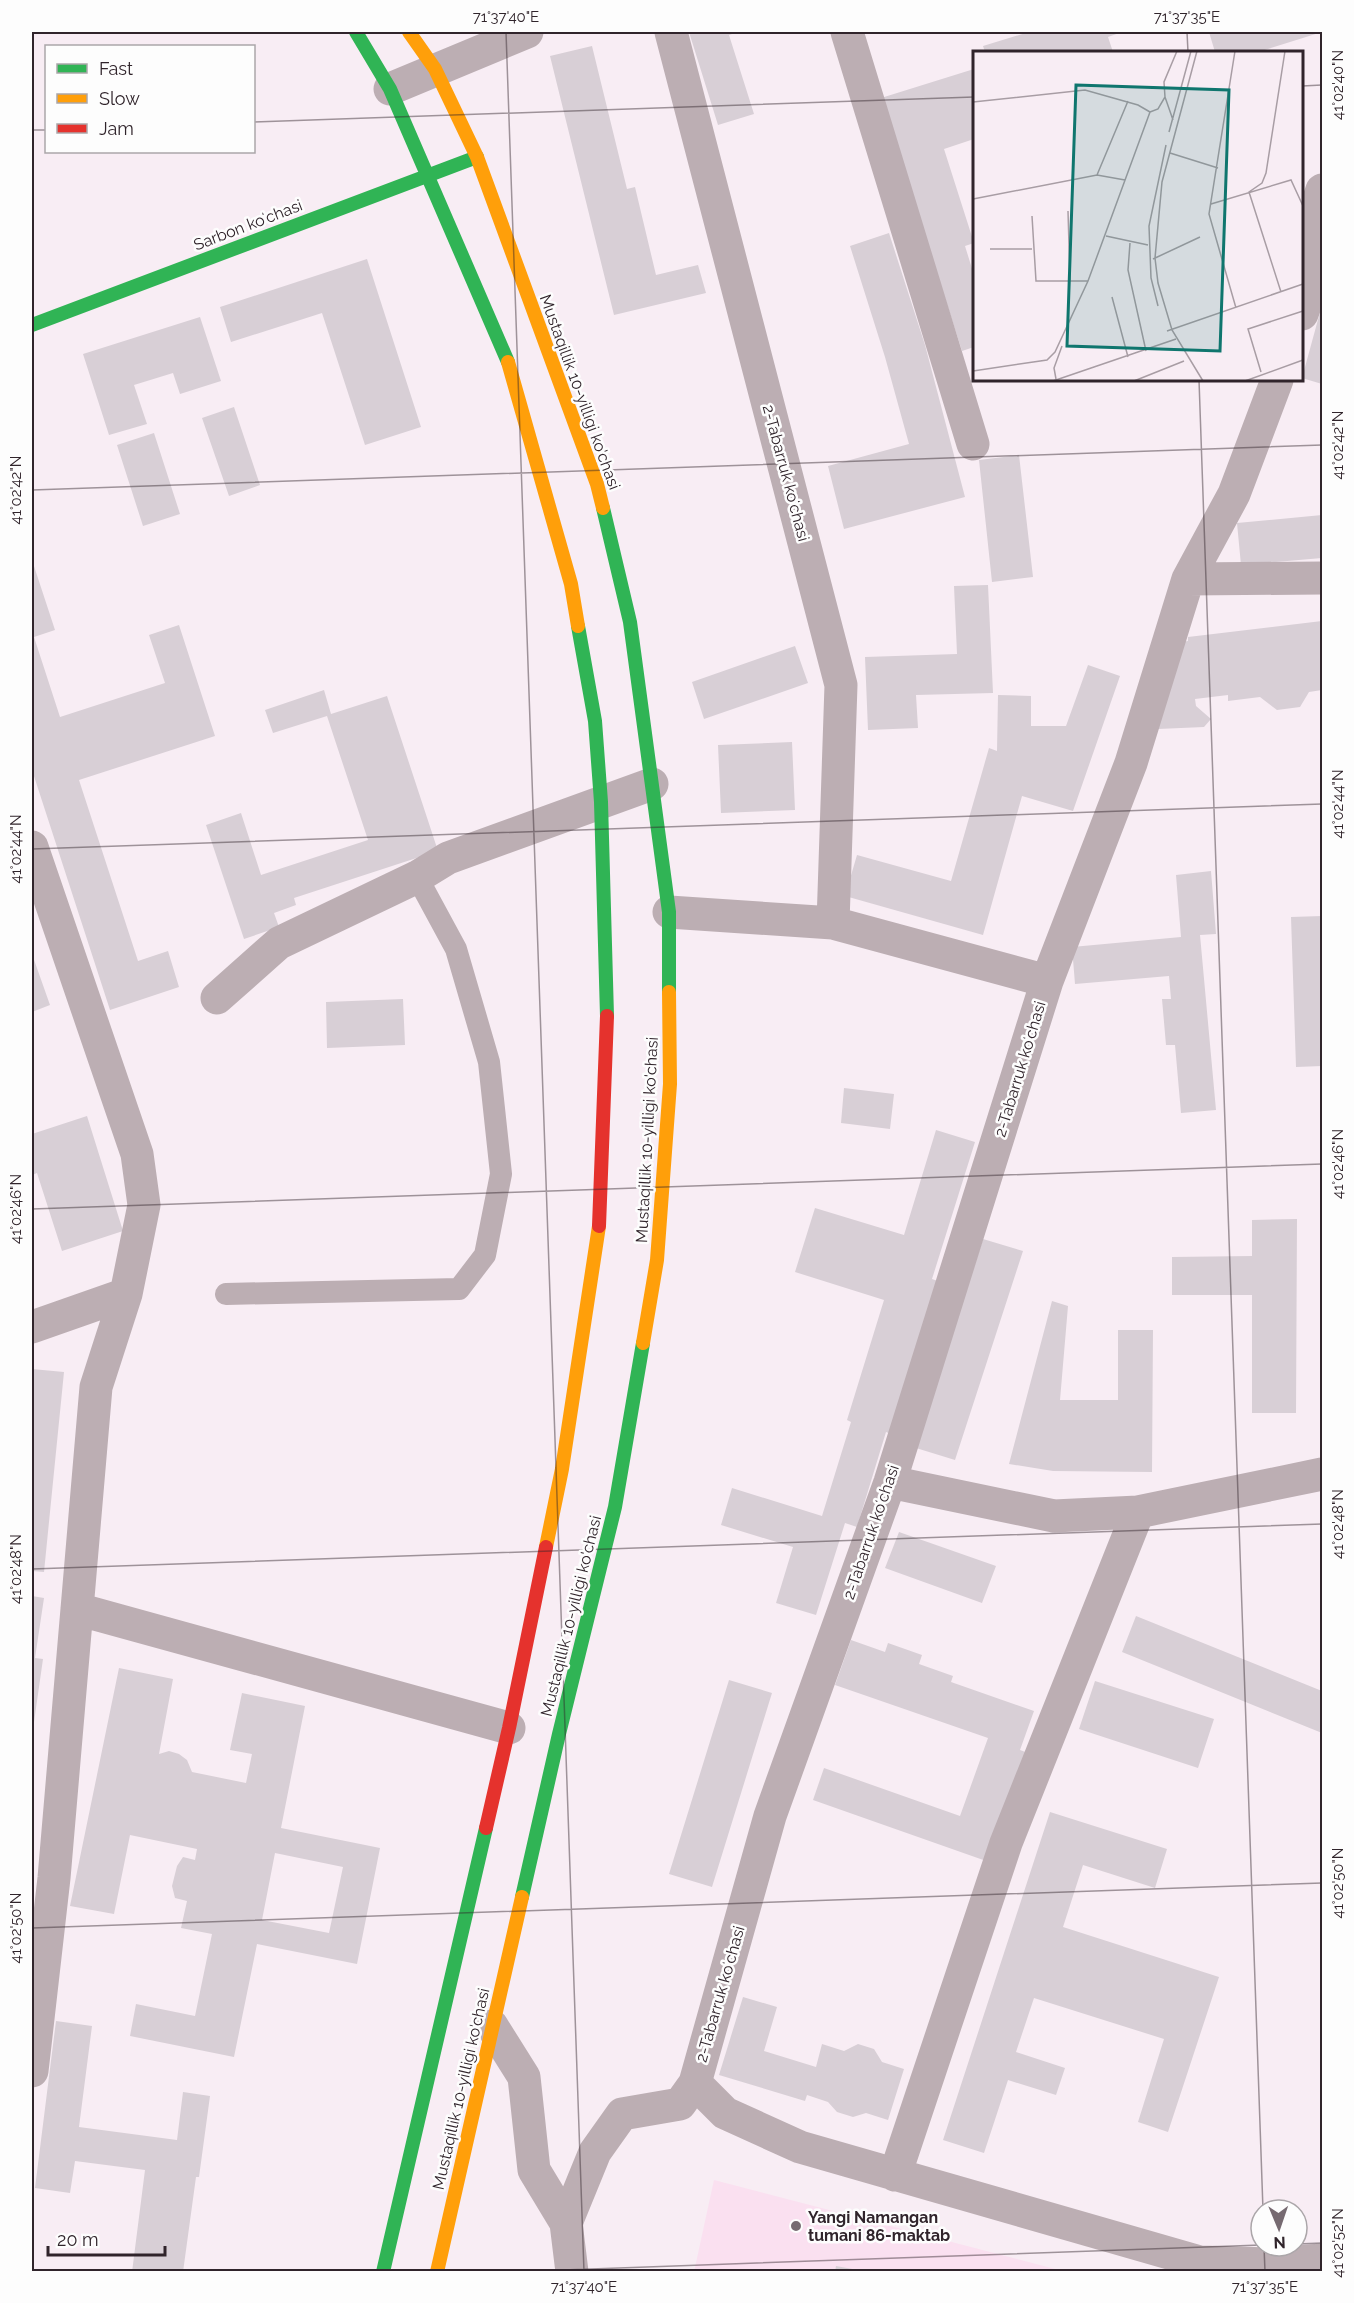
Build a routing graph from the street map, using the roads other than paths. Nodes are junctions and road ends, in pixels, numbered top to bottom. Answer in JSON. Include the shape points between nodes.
{"nodes":[{"id":1,"x":356,"y":32,"type":"edge"},
{"id":2,"x":409,"y":32,"type":"edge"},
{"id":3,"x":527,"y":32,"type":"edge"},
{"id":4,"x":671,"y":32,"type":"edge"},
{"id":5,"x":847,"y":32,"type":"edge"},
{"id":6,"x":435,"y":69,"type":"junction"},
{"id":7,"x":390,"y":89,"type":"junction"},
{"id":8,"x":477,"y":157,"type":"junction"},
{"id":9,"x":429,"y":174,"type":"junction"},
{"id":10,"x":1323,"y":190,"type":"edge"},
{"id":11,"x":1303,"y":245,"type":"edge"},
{"id":12,"x":1323,"y":258,"type":"edge"},
{"id":13,"x":1303,"y":311,"type":"edge"},
{"id":14,"x":32,"y":325,"type":"edge"},
{"id":15,"x":1254,"y":381,"type":"edge"},
{"id":16,"x":1277,"y":381,"type":"edge"},
{"id":17,"x":973,"y":444,"type":"dead end"},
{"id":18,"x":1234,"y":494,"type":"junction"},
{"id":19,"x":1323,"y":578,"type":"edge"},
{"id":20,"x":1188,"y":579,"type":"junction"},
{"id":21,"x":652,"y":784,"type":"junction"},
{"id":22,"x":601,"y":802,"type":"junction"},
{"id":23,"x":32,"y":847,"type":"edge"},
{"id":24,"x":417,"y":877,"type":"junction"},
{"id":25,"x":669,"y":912,"type":"junction"},
{"id":26,"x":833,"y":923,"type":"junction"},
{"id":27,"x":1047,"y":981,"type":"junction"},
{"id":28,"x":217,"y":998,"type":"dead end"},
{"id":29,"x":126,"y":1294,"type":"junction"},
{"id":30,"x":226,"y":1294,"type":"dead end"},
{"id":31,"x":32,"y":1327,"type":"edge"},
{"id":32,"x":1323,"y":1474,"type":"edge"},
{"id":33,"x":890,"y":1482,"type":"junction"},
{"id":34,"x":1138,"y":1512,"type":"junction"},
{"id":35,"x":77,"y":1610,"type":"junction"},
{"id":36,"x":509,"y":1728,"type":"junction"},
{"id":37,"x":492,"y":2026,"type":"junction"},
{"id":38,"x":32,"y":2071,"type":"edge"},
{"id":39,"x":695,"y":2083,"type":"junction"},
{"id":40,"x":894,"y":2175,"type":"junction"},
{"id":41,"x":566,"y":2223,"type":"junction"},
{"id":42,"x":1323,"y":2259,"type":"edge"},
{"id":43,"x":383,"y":2271,"type":"edge"},
{"id":44,"x":437,"y":2271,"type":"edge"},
{"id":45,"x":572,"y":2271,"type":"edge"}],
"edges":[{"from":1,"to":7,"type":"main road","name":"Mustaqillik 10-yilligi ko'chasi"},
{"from":2,"to":6,"type":"main road","name":"Mustaqillik 10-yilligi ko'chasi"},
{"from":3,"to":6,"type":"street"},
{"from":4,"to":26,"type":"street","name":"2-Tabarruk koʻchasi","via":[[841,685]]},
{"from":5,"to":17,"type":"street"},
{"from":6,"to":7,"type":"street"},
{"from":6,"to":8,"type":"main road","name":"Mustaqillik 10-yilligi ko'chasi"},
{"from":7,"to":9,"type":"main road","name":"Mustaqillik 10-yilligi ko'chasi"},
{"from":8,"to":9,"type":"main road","name":"Sarbon koʻchasi"},
{"from":8,"to":21,"type":"main road","name":"Mustaqillik 10-yilligi ko'chasi","via":[[597,484],[630,622]]},
{"from":9,"to":14,"type":"main road","name":"Sarbon koʻchasi"},
{"from":9,"to":22,"type":"main road","name":"Mustaqillik 10-yilligi ko'chasi","via":[[507,357],[571,584],[595,721]]},
{"from":10,"to":11,"type":"street"},
{"from":12,"to":13,"type":"street"},
{"from":15,"to":18,"type":"street","via":[[1224,474]]},
{"from":16,"to":18,"type":"street","name":"2-Tabarruk koʻchasi"},
{"from":18,"to":20,"type":"street","name":"2-Tabarruk koʻchasi"},
{"from":19,"to":20,"type":"street"},
{"from":20,"to":27,"type":"street","name":"2-Tabarruk koʻchasi","via":[[1131,764]]},
{"from":21,"to":22,"type":"street"},
{"from":21,"to":25,"type":"main road","name":"Mustaqillik 10-yilligi ko'chasi"},
{"from":22,"to":24,"type":"street","via":[[448,858]]},
{"from":22,"to":36,"type":"main road","name":"Mustaqillik 10-yilligi ko'chasi","via":[[607,1019],[601,1216],[562,1469]]},
{"from":23,"to":29,"type":"street","via":[[137,1154],[144,1205]]},
{"from":24,"to":28,"type":"street","via":[[279,943]]},
{"from":24,"to":30,"type":"lane","via":[[456,949],[489,1062],[501,1174],[485,1255],[459,1289]]},
{"from":25,"to":26,"type":"street","name":"2-Tabarruk koʻchasi"},
{"from":25,"to":37,"type":"main road","name":"Mustaqillik 10-yilligi ko'chasi","via":[[670,1084],[657,1260],[615,1507]]},
{"from":26,"to":27,"type":"street","name":"2-Tabarruk koʻchasi"},
{"from":27,"to":33,"type":"street","name":"2-Tabarruk koʻchasi"},
{"from":29,"to":31,"type":"street"},
{"from":29,"to":35,"type":"street","via":[[96,1387]]},
{"from":32,"to":34,"type":"street"},
{"from":33,"to":34,"type":"street","via":[[1054,1516]]},
{"from":33,"to":39,"type":"street","name":"2-Tabarruk koʻchasi","via":[[770,1816]]},
{"from":34,"to":40,"type":"street","via":[[1006,1843]]},
{"from":35,"to":36,"type":"street"},
{"from":35,"to":38,"type":"street","via":[[54,1878]]},
{"from":36,"to":43,"type":"main road","name":"Mustaqillik 10-yilligi ko'chasi"},
{"from":37,"to":41,"type":"street","via":[[524,2077],[534,2170]]},
{"from":37,"to":44,"type":"main road","name":"Mustaqillik 10-yilligi ko'chasi"},
{"from":39,"to":40,"type":"street","via":[[725,2113],[800,2147]]},
{"from":39,"to":41,"type":"street","via":[[680,2104],[622,2114],[595,2152]]},
{"from":40,"to":42,"type":"street","via":[[1200,2262],[1271,2264]]},
{"from":41,"to":45,"type":"street"}]}
